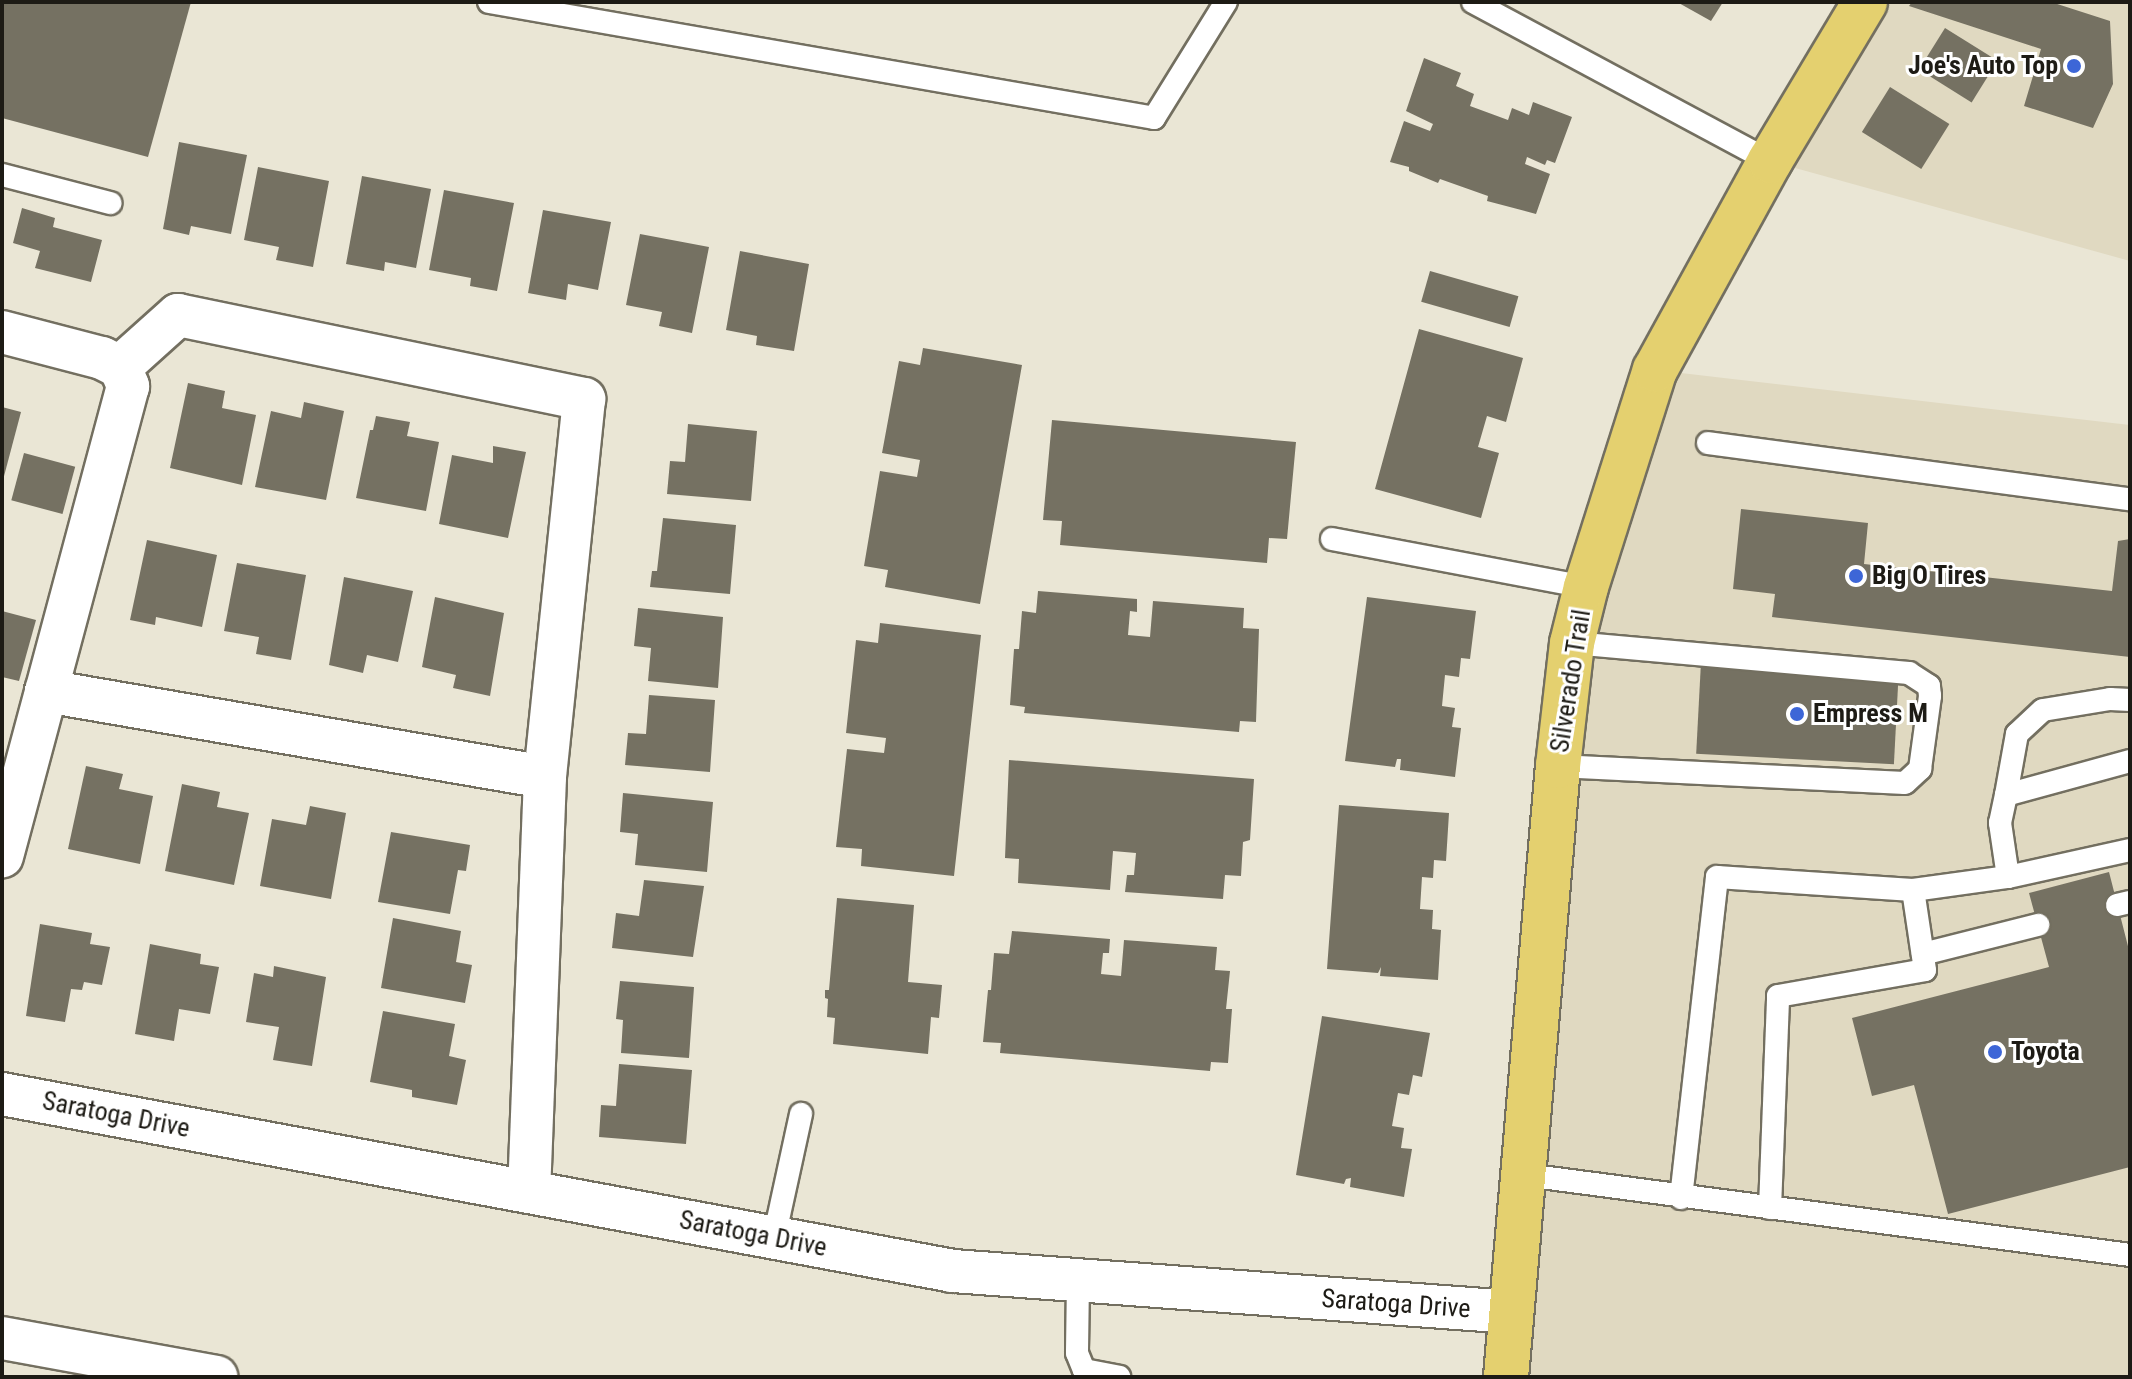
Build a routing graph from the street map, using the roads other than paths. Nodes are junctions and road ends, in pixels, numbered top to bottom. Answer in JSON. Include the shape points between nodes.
{"nodes":[{"id":1,"x":489,"y":2,"type":"edge"},
{"id":2,"x":1226,"y":2,"type":"edge"},
{"id":3,"x":1473,"y":2,"type":"edge"},
{"id":4,"x":1865,"y":2,"type":"edge"},
{"id":5,"x":1770,"y":161,"type":"junction"},
{"id":6,"x":2,"y":175,"type":"edge"},
{"id":7,"x":110,"y":203,"type":"dead end"},
{"id":8,"x":2,"y":332,"type":"edge"},
{"id":9,"x":120,"y":367,"type":"junction"},
{"id":10,"x":1708,"y":443,"type":"dead end"},
{"id":11,"x":2130,"y":499,"type":"edge"},
{"id":12,"x":1332,"y":539,"type":"dead end"},
{"id":13,"x":1586,"y":587,"type":"junction"},
{"id":14,"x":1572,"y":643,"type":"junction"},
{"id":15,"x":46,"y":691,"type":"junction"},
{"id":16,"x":2130,"y":700,"type":"edge"},
{"id":17,"x":2130,"y":761,"type":"edge"},
{"id":18,"x":1558,"y":766,"type":"junction"},
{"id":19,"x":545,"y":777,"type":"junction"},
{"id":20,"x":2006,"y":795,"type":"junction"},
{"id":21,"x":2130,"y":850,"type":"edge"},
{"id":22,"x":2,"y":856,"type":"edge"},
{"id":23,"x":2008,"y":877,"type":"junction"},
{"id":24,"x":1913,"y":890,"type":"junction"},
{"id":25,"x":2038,"y":925,"type":"dead end"},
{"id":26,"x":1923,"y":954,"type":"junction"},
{"id":27,"x":2,"y":1094,"type":"edge"},
{"id":28,"x":801,"y":1114,"type":"dead end"},
{"id":29,"x":1526,"y":1175,"type":"junction"},
{"id":30,"x":529,"y":1192,"type":"junction"},
{"id":31,"x":1681,"y":1198,"type":"junction"},
{"id":32,"x":1770,"y":1208,"type":"junction"},
{"id":33,"x":774,"y":1238,"type":"junction"},
{"id":34,"x":2130,"y":1255,"type":"edge"},
{"id":35,"x":1078,"y":1280,"type":"junction"},
{"id":36,"x":1511,"y":1312,"type":"junction"},
{"id":37,"x":2,"y":1338,"type":"edge"},
{"id":38,"x":216,"y":1377,"type":"edge"},
{"id":39,"x":1119,"y":1377,"type":"edge"},
{"id":40,"x":1506,"y":1377,"type":"edge"}],
"edges":[{"from":1,"to":2,"type":"lane","via":[[1154,118]]},
{"from":3,"to":5,"type":"lane"},
{"from":4,"to":5,"type":"main road","name":"Silverado Trail"},
{"from":5,"to":13,"type":"main road","name":"Silverado Trail","via":[[1655,370]]},
{"from":6,"to":7,"type":"lane"},
{"from":8,"to":9,"type":"street"},
{"from":9,"to":15,"type":"street","via":[[128,386]]},
{"from":9,"to":19,"type":"street","via":[[178,315],[584,399]]},
{"from":10,"to":11,"type":"lane"},
{"from":12,"to":13,"type":"lane"},
{"from":13,"to":14,"type":"main road","name":"Silverado Trail"},
{"from":14,"to":18,"type":"main road","name":"Silverado Trail"},
{"from":14,"to":18,"type":"lane","via":[[1909,673],[1929,686],[1930,696],[1920,769],[1905,783]]},
{"from":15,"to":19,"type":"street"},
{"from":15,"to":22,"type":"street"},
{"from":16,"to":20,"type":"lane","via":[[2043,710],[2017,734]]},
{"from":17,"to":20,"type":"lane"},
{"from":18,"to":29,"type":"main road","name":"Silverado Trail"},
{"from":19,"to":30,"type":"street"},
{"from":20,"to":23,"type":"lane","via":[[2000,823]]},
{"from":21,"to":23,"type":"lane"},
{"from":23,"to":24,"type":"lane"},
{"from":24,"to":26,"type":"lane"},
{"from":24,"to":31,"type":"lane","via":[[1717,877]]},
{"from":25,"to":26,"type":"lane"},
{"from":26,"to":32,"type":"lane","via":[[1925,970],[1778,996]]},
{"from":27,"to":30,"type":"street","name":"Saratoga Drive"},
{"from":28,"to":33,"type":"lane"},
{"from":29,"to":31,"type":"lane"},
{"from":29,"to":36,"type":"main road","name":"Silverado Trail"},
{"from":30,"to":33,"type":"street","name":"Saratoga Drive"},
{"from":31,"to":32,"type":"lane"},
{"from":32,"to":34,"type":"lane"},
{"from":33,"to":35,"type":"street","name":"Saratoga Drive","via":[[953,1271]]},
{"from":35,"to":36,"type":"street","name":"Saratoga Drive"},
{"from":35,"to":39,"type":"lane","via":[[1077,1353],[1084,1370]]},
{"from":36,"to":40,"type":"main road","name":"Silverado Trail"},
{"from":37,"to":38,"type":"street"}]}
